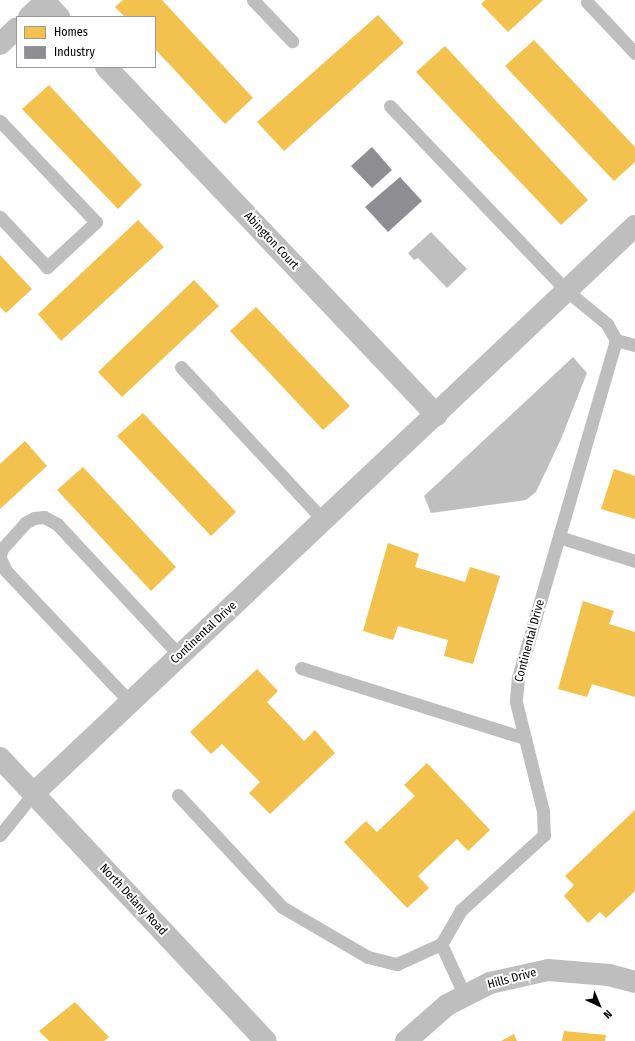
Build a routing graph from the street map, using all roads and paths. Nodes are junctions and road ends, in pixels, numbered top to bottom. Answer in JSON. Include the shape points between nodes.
{"nodes":[{"id":1,"x":253,"y":0,"type":"edge"},
{"id":2,"x":587,"y":2,"type":"dead end"},
{"id":3,"x":51,"y":6,"type":"edge"},
{"id":4,"x":31,"y":16,"type":"edge"},
{"id":5,"x":16,"y":29,"type":"edge"},
{"id":6,"x":292,"y":41,"type":"dead end"},
{"id":7,"x":0,"y":44,"type":"edge"},
{"id":8,"x":635,"y":53,"type":"edge"},
{"id":9,"x":107,"y":68,"type":"edge"},
{"id":10,"x":390,"y":106,"type":"dead end"},
{"id":11,"x":0,"y":121,"type":"edge"},
{"id":12,"x":0,"y":217,"type":"edge"},
{"id":13,"x":635,"y":226,"type":"edge"},
{"id":14,"x":567,"y":292,"type":"junction"},
{"id":15,"x":616,"y":340,"type":"junction"},
{"id":16,"x":635,"y":345,"type":"edge"},
{"id":17,"x":181,"y":367,"type":"dead end"},
{"id":18,"x":436,"y":415,"type":"junction"},
{"id":19,"x":323,"y":520,"type":"junction"},
{"id":20,"x":558,"y":537,"type":"junction"},
{"id":21,"x":635,"y":561,"type":"edge"},
{"id":22,"x":180,"y":656,"type":"junction"},
{"id":23,"x":301,"y":668,"type":"dead end"},
{"id":24,"x":130,"y":702,"type":"junction"},
{"id":25,"x":525,"y":738,"type":"junction"},
{"id":26,"x":0,"y":758,"type":"edge"},
{"id":27,"x":34,"y":794,"type":"junction"},
{"id":28,"x":178,"y":795,"type":"dead end"},
{"id":29,"x":0,"y":835,"type":"edge"},
{"id":30,"x":441,"y":944,"type":"junction"},
{"id":31,"x":635,"y":982,"type":"edge"},
{"id":32,"x":465,"y":996,"type":"junction"},
{"id":33,"x":266,"y":1041,"type":"edge"},
{"id":34,"x":406,"y":1041,"type":"edge"}],
"edges":[{"from":1,"to":6,"type":"lane"},
{"from":2,"to":8,"type":"lane"},
{"from":3,"to":4,"type":"street"},
{"from":5,"to":7,"type":"street"},
{"from":9,"to":18,"type":"street","name":"Abington Court"},
{"from":10,"to":14,"type":"lane"},
{"from":11,"to":12,"type":"lane","via":[[96,222],[47,267]]},
{"from":13,"to":14,"type":"street","name":"Continental Drive"},
{"from":14,"to":15,"type":"lane","via":[[608,324]]},
{"from":14,"to":18,"type":"street","name":"Continental Drive"},
{"from":15,"to":16,"type":"lane"},
{"from":15,"to":20,"type":"lane","name":"Continental Drive"},
{"from":17,"to":19,"type":"lane"},
{"from":18,"to":19,"type":"street","name":"Continental Drive"},
{"from":19,"to":22,"type":"street","name":"Continental Drive"},
{"from":20,"to":21,"type":"lane"},
{"from":20,"to":25,"type":"lane","name":"Continental Drive","via":[[518,677],[516,702]]},
{"from":22,"to":24,"type":"street","name":"Continental Drive"},
{"from":22,"to":24,"type":"lane","via":[[57,524],[44,517],[34,518],[25,523],[1,550],[0,558],[6,571]]},
{"from":23,"to":25,"type":"lane"},
{"from":24,"to":27,"type":"street","name":"Continental Drive"},
{"from":25,"to":30,"type":"lane","name":"Continental Drive","via":[[544,811],[544,835],[461,910]]},
{"from":26,"to":27,"type":"street","name":"North Delany Road"},
{"from":27,"to":29,"type":"lane"},
{"from":27,"to":33,"type":"street","name":"North Delany Road"},
{"from":28,"to":30,"type":"lane","via":[[282,907],[368,957],[397,964]]},
{"from":30,"to":32,"type":"lane"},
{"from":31,"to":32,"type":"street","name":"Hills Drive","via":[[609,974],[548,970],[490,983]]},
{"from":32,"to":34,"type":"street","name":"Hills Drive","via":[[447,1006]]}]}
